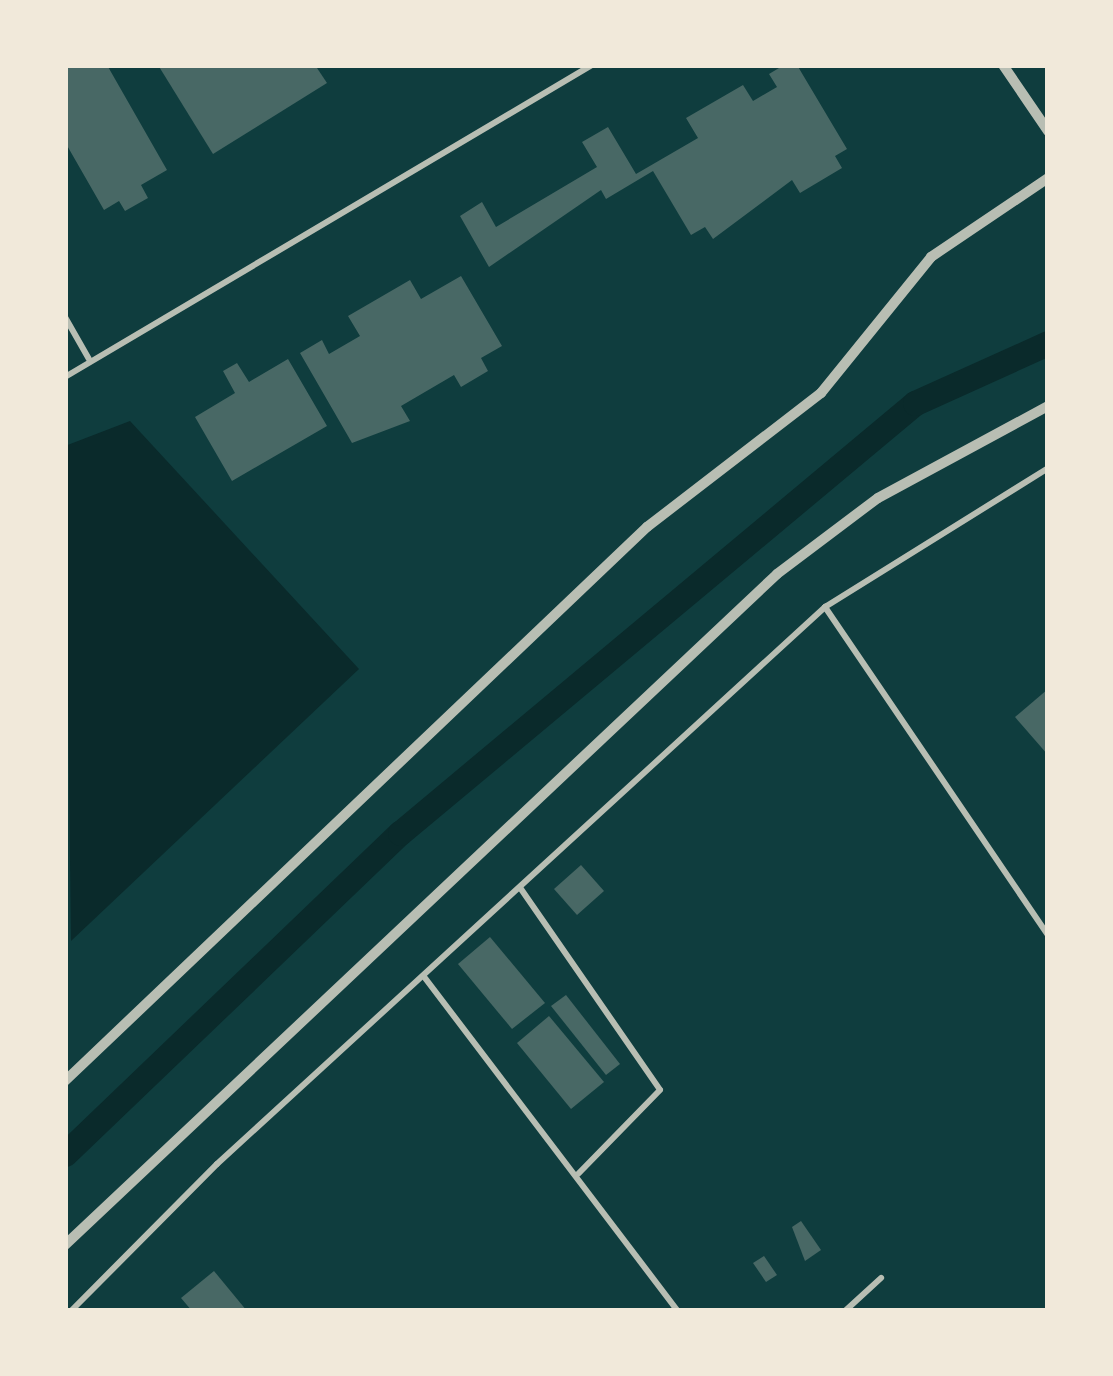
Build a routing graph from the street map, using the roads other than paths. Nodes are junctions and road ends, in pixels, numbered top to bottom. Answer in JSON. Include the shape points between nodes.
{"nodes":[{"id":1,"x":592,"y":65,"type":"edge"},
{"id":2,"x":1003,"y":65,"type":"edge"},
{"id":3,"x":1048,"y":131,"type":"edge"},
{"id":4,"x":1048,"y":178,"type":"edge"},
{"id":5,"x":65,"y":317,"type":"edge"},
{"id":6,"x":89,"y":358,"type":"junction"},
{"id":7,"x":65,"y":377,"type":"edge"},
{"id":8,"x":1048,"y":406,"type":"edge"},
{"id":9,"x":1048,"y":468,"type":"edge"},
{"id":10,"x":826,"y":607,"type":"junction"},
{"id":11,"x":521,"y":889,"type":"junction"},
{"id":12,"x":1048,"y":936,"type":"edge"},
{"id":13,"x":425,"y":978,"type":"junction"},
{"id":14,"x":65,"y":1080,"type":"edge"},
{"id":15,"x":578,"y":1174,"type":"junction"},
{"id":16,"x":65,"y":1245,"type":"edge"},
{"id":17,"x":881,"y":1278,"type":"dead end"},
{"id":18,"x":71,"y":1311,"type":"edge"},
{"id":19,"x":678,"y":1311,"type":"edge"},
{"id":20,"x":845,"y":1311,"type":"edge"}],
"edges":[{"from":1,"to":6,"type":"lane"},
{"from":2,"to":3,"type":"street"},
{"from":4,"to":14,"type":"street","via":[[931,257],[821,393],[647,528]]},
{"from":5,"to":6,"type":"lane"},
{"from":6,"to":7,"type":"lane"},
{"from":8,"to":16,"type":"street","via":[[878,498],[777,574]]},
{"from":9,"to":10,"type":"lane"},
{"from":10,"to":11,"type":"lane"},
{"from":10,"to":12,"type":"lane"},
{"from":11,"to":13,"type":"lane"},
{"from":11,"to":15,"type":"lane","via":[[660,1090]]},
{"from":13,"to":15,"type":"lane"},
{"from":13,"to":18,"type":"lane","via":[[216,1164]]},
{"from":15,"to":19,"type":"lane"},
{"from":17,"to":20,"type":"lane"}]}
